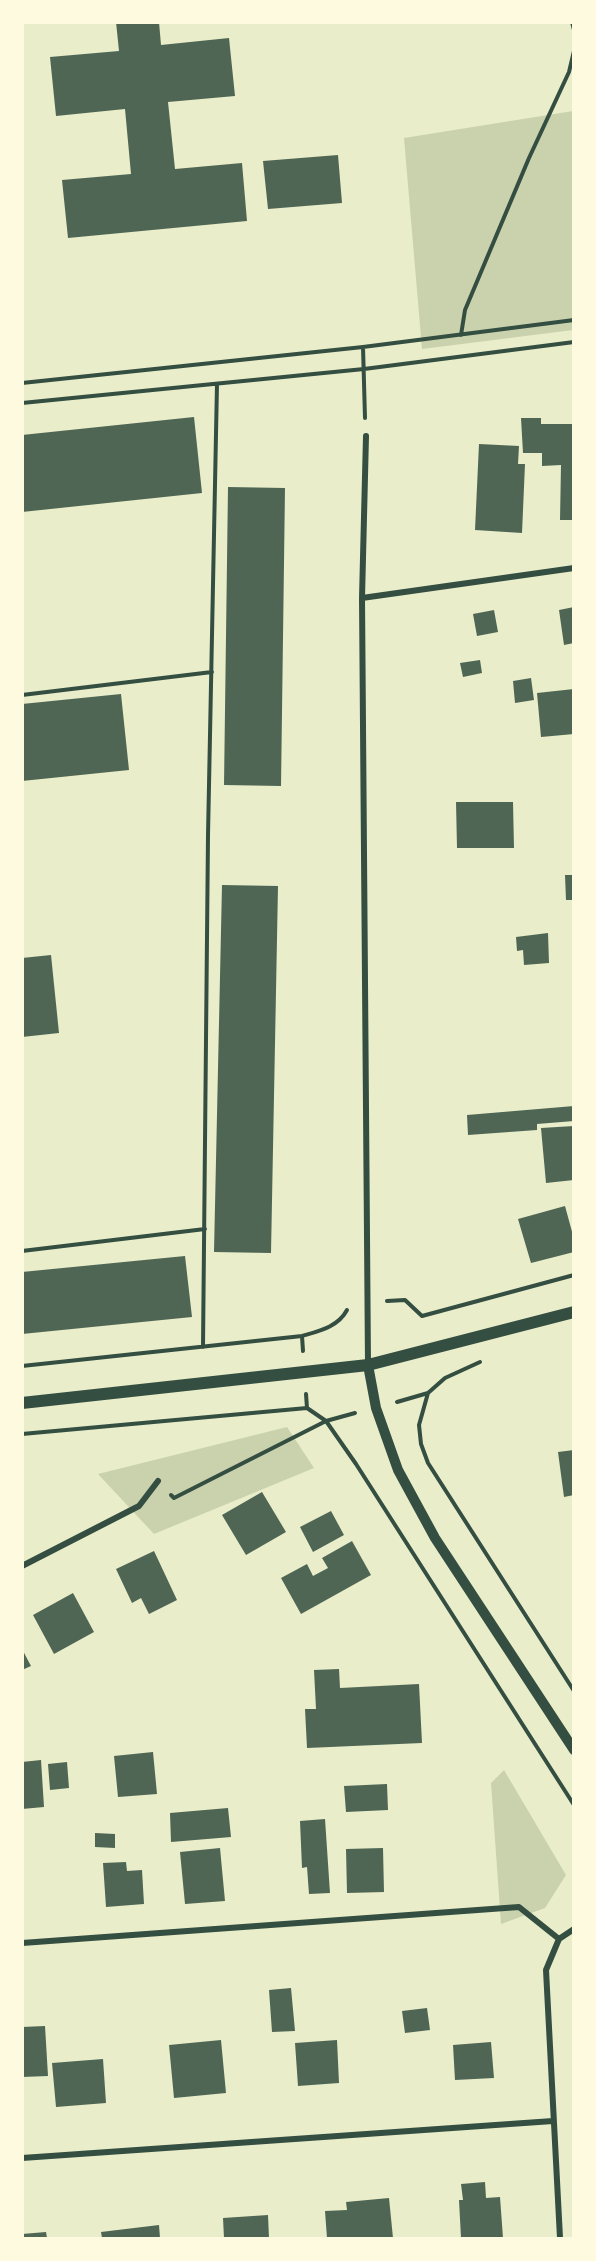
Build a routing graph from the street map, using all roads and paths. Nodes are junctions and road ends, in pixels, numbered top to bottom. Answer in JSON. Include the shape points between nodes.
{"nodes":[{"id":1,"x":572,"y":22,"type":"edge"},
{"id":2,"x":573,"y":30,"type":"edge"},
{"id":3,"x":573,"y":51,"type":"edge"},
{"id":4,"x":573,"y":320,"type":"edge"},
{"id":5,"x":461,"y":334,"type":"junction"},
{"id":6,"x":573,"y":342,"type":"edge"},
{"id":7,"x":363,"y":347,"type":"junction"},
{"id":8,"x":364,"y":369,"type":"junction"},
{"id":9,"x":22,"y":383,"type":"edge"},
{"id":10,"x":217,"y":384,"type":"junction"},
{"id":11,"x":22,"y":404,"type":"edge"},
{"id":12,"x":366,"y":436,"type":"joint"},
{"id":13,"x":573,"y":568,"type":"edge"},
{"id":14,"x":362,"y":598,"type":"junction"},
{"id":15,"x":212,"y":672,"type":"junction"},
{"id":16,"x":22,"y":695,"type":"edge"},
{"id":17,"x":205,"y":1229,"type":"junction"},
{"id":18,"x":22,"y":1251,"type":"edge"},
{"id":19,"x":573,"y":1275,"type":"edge"},
{"id":20,"x":368,"y":1302,"type":"junction"},
{"id":21,"x":573,"y":1312,"type":"edge"},
{"id":22,"x":203,"y":1347,"type":"junction"},
{"id":23,"x":487,"y":1360,"type":"dead end"},
{"id":24,"x":368,"y":1365,"type":"junction"},
{"id":25,"x":22,"y":1366,"type":"edge"},
{"id":26,"x":428,"y":1393,"type":"junction"},
{"id":27,"x":22,"y":1403,"type":"edge"},
{"id":28,"x":376,"y":1408,"type":"junction"},
{"id":29,"x":326,"y":1421,"type":"junction"},
{"id":30,"x":22,"y":1434,"type":"edge"},
{"id":31,"x":158,"y":1481,"type":"joint"},
{"id":32,"x":22,"y":1566,"type":"edge"},
{"id":33,"x":573,"y":1690,"type":"edge"},
{"id":34,"x":573,"y":1750,"type":"edge"},
{"id":35,"x":573,"y":1805,"type":"edge"},
{"id":36,"x":573,"y":1929,"type":"edge"},
{"id":37,"x":559,"y":1939,"type":"junction"},
{"id":38,"x":22,"y":1943,"type":"edge"},
{"id":39,"x":553,"y":2121,"type":"junction"},
{"id":40,"x":22,"y":2158,"type":"edge"},
{"id":41,"x":560,"y":2238,"type":"edge"}],
"edges":[{"from":1,"to":2,"type":"path"},
{"from":3,"to":5,"type":"path","via":[[569,72],[465,310]]},
{"from":4,"to":5,"type":"path"},
{"from":5,"to":7,"type":"path"},
{"from":6,"to":8,"type":"path"},
{"from":7,"to":8,"type":"path"},
{"from":7,"to":9,"type":"path"},
{"from":8,"to":10,"type":"path"},
{"from":8,"to":12,"type":"path"},
{"from":10,"to":11,"type":"path"},
{"from":10,"to":15,"type":"path"},
{"from":12,"to":14,"type":"street"},
{"from":13,"to":14,"type":"street"},
{"from":14,"to":20,"type":"street"},
{"from":15,"to":16,"type":"path"},
{"from":15,"to":17,"type":"path"},
{"from":17,"to":18,"type":"path"},
{"from":17,"to":22,"type":"path"},
{"from":19,"to":20,"type":"path","via":[[422,1316],[405,1300]]},
{"from":20,"to":22,"type":"path","via":[[348,1306],[343,1318],[328,1328],[302,1336]]},
{"from":20,"to":24,"type":"street"},
{"from":21,"to":24,"type":"main road"},
{"from":22,"to":25,"type":"path"},
{"from":23,"to":26,"type":"path","via":[[445,1378]]},
{"from":24,"to":27,"type":"main road"},
{"from":24,"to":28,"type":"street"},
{"from":26,"to":28,"type":"path"},
{"from":26,"to":33,"type":"path","via":[[418,1425],[428,1462]]},
{"from":28,"to":29,"type":"path"},
{"from":28,"to":34,"type":"street","via":[[398,1470],[435,1538]]},
{"from":29,"to":30,"type":"path","via":[[308,1408]]},
{"from":29,"to":31,"type":"path","via":[[174,1498]]},
{"from":29,"to":35,"type":"path"},
{"from":31,"to":32,"type":"street","via":[[139,1506]]},
{"from":36,"to":37,"type":"street"},
{"from":37,"to":38,"type":"street","via":[[519,1907]]},
{"from":37,"to":39,"type":"street","via":[[546,1970]]},
{"from":39,"to":40,"type":"street"},
{"from":39,"to":41,"type":"street"}]}
